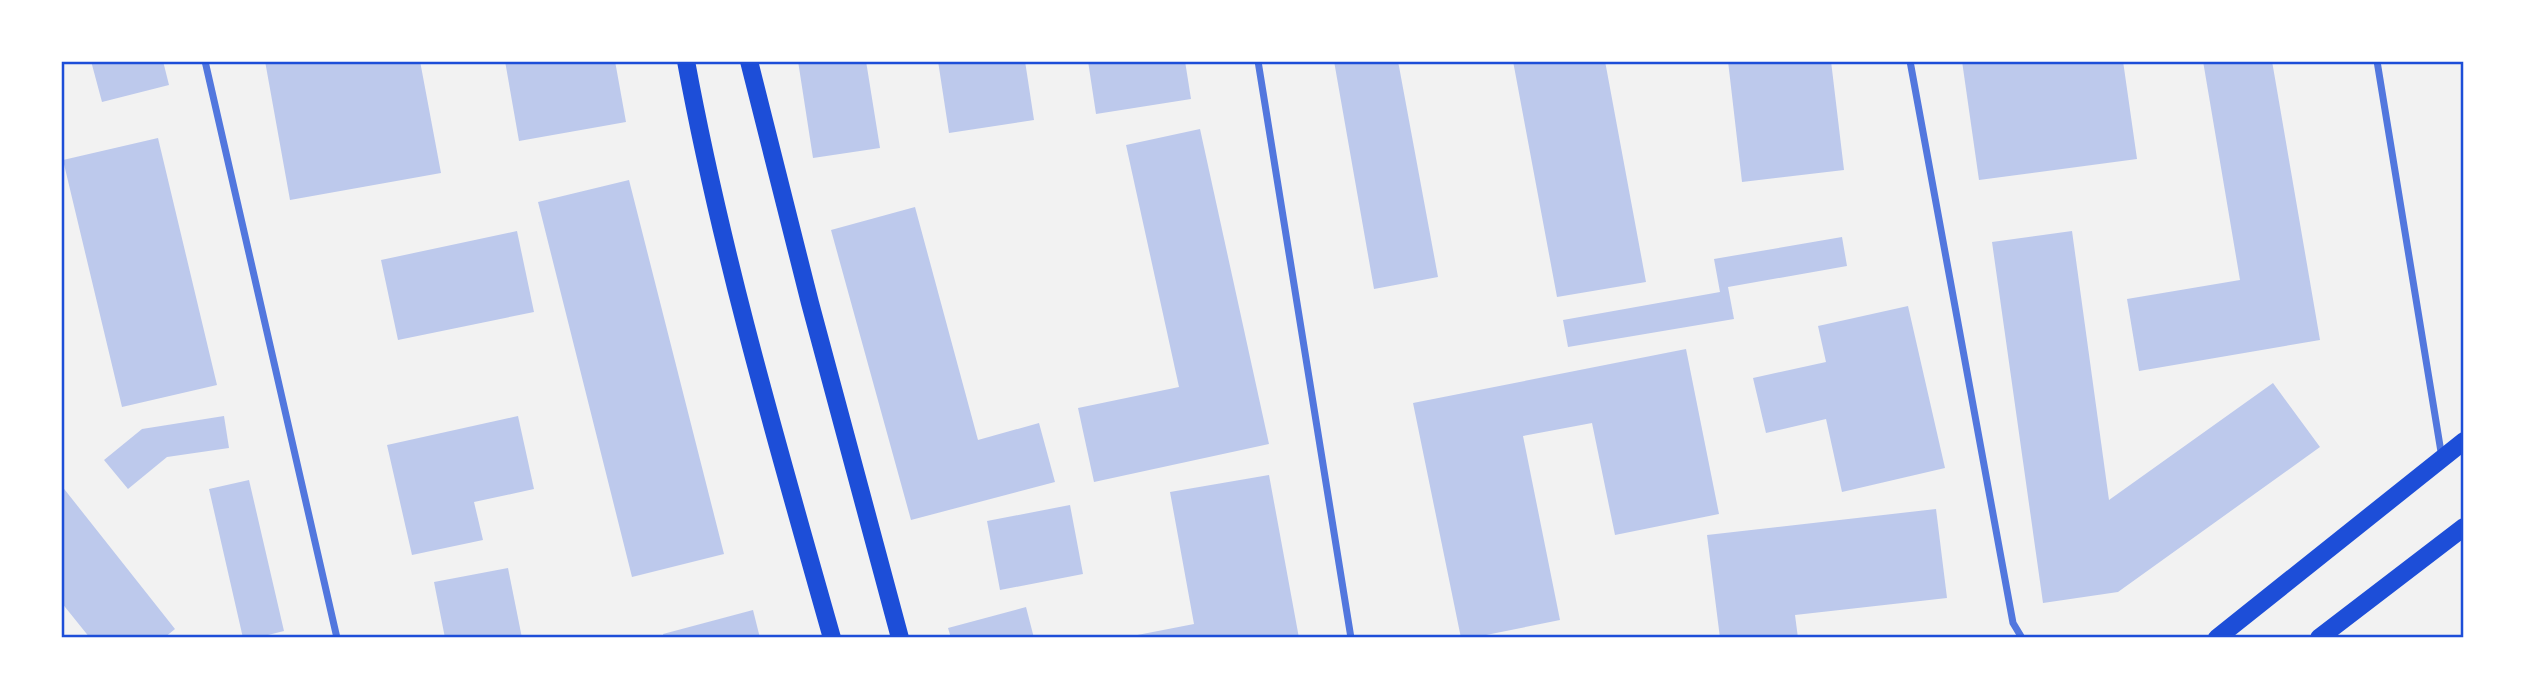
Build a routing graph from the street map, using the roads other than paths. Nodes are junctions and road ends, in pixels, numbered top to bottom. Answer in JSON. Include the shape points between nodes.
{"nodes":[{"id":1,"x":205,"y":61,"type":"edge"},
{"id":2,"x":686,"y":61,"type":"edge"},
{"id":3,"x":749,"y":61,"type":"edge"},
{"id":4,"x":1258,"y":61,"type":"edge"},
{"id":5,"x":1910,"y":61,"type":"edge"},
{"id":6,"x":2378,"y":61,"type":"edge"},
{"id":7,"x":2464,"y":441,"type":"edge"},
{"id":8,"x":2442,"y":458,"type":"junction"},
{"id":9,"x":2464,"y":527,"type":"edge"},
{"id":10,"x":2224,"y":632,"type":"edge"},
{"id":11,"x":337,"y":638,"type":"edge"},
{"id":12,"x":832,"y":638,"type":"edge"},
{"id":13,"x":900,"y":638,"type":"edge"},
{"id":14,"x":1351,"y":638,"type":"edge"},
{"id":15,"x":2022,"y":638,"type":"edge"},
{"id":16,"x":2319,"y":638,"type":"edge"}],
"edges":[{"from":1,"to":11,"type":"street"},
{"from":2,"to":12,"type":"main road","via":[[705,163],[768,414]]},
{"from":3,"to":13,"type":"main road"},
{"from":4,"to":14,"type":"street"},
{"from":5,"to":15,"type":"street","via":[[2013,622]]},
{"from":6,"to":8,"type":"street"},
{"from":7,"to":8,"type":"main road"},
{"from":8,"to":10,"type":"main road"},
{"from":9,"to":16,"type":"main road"}]}
